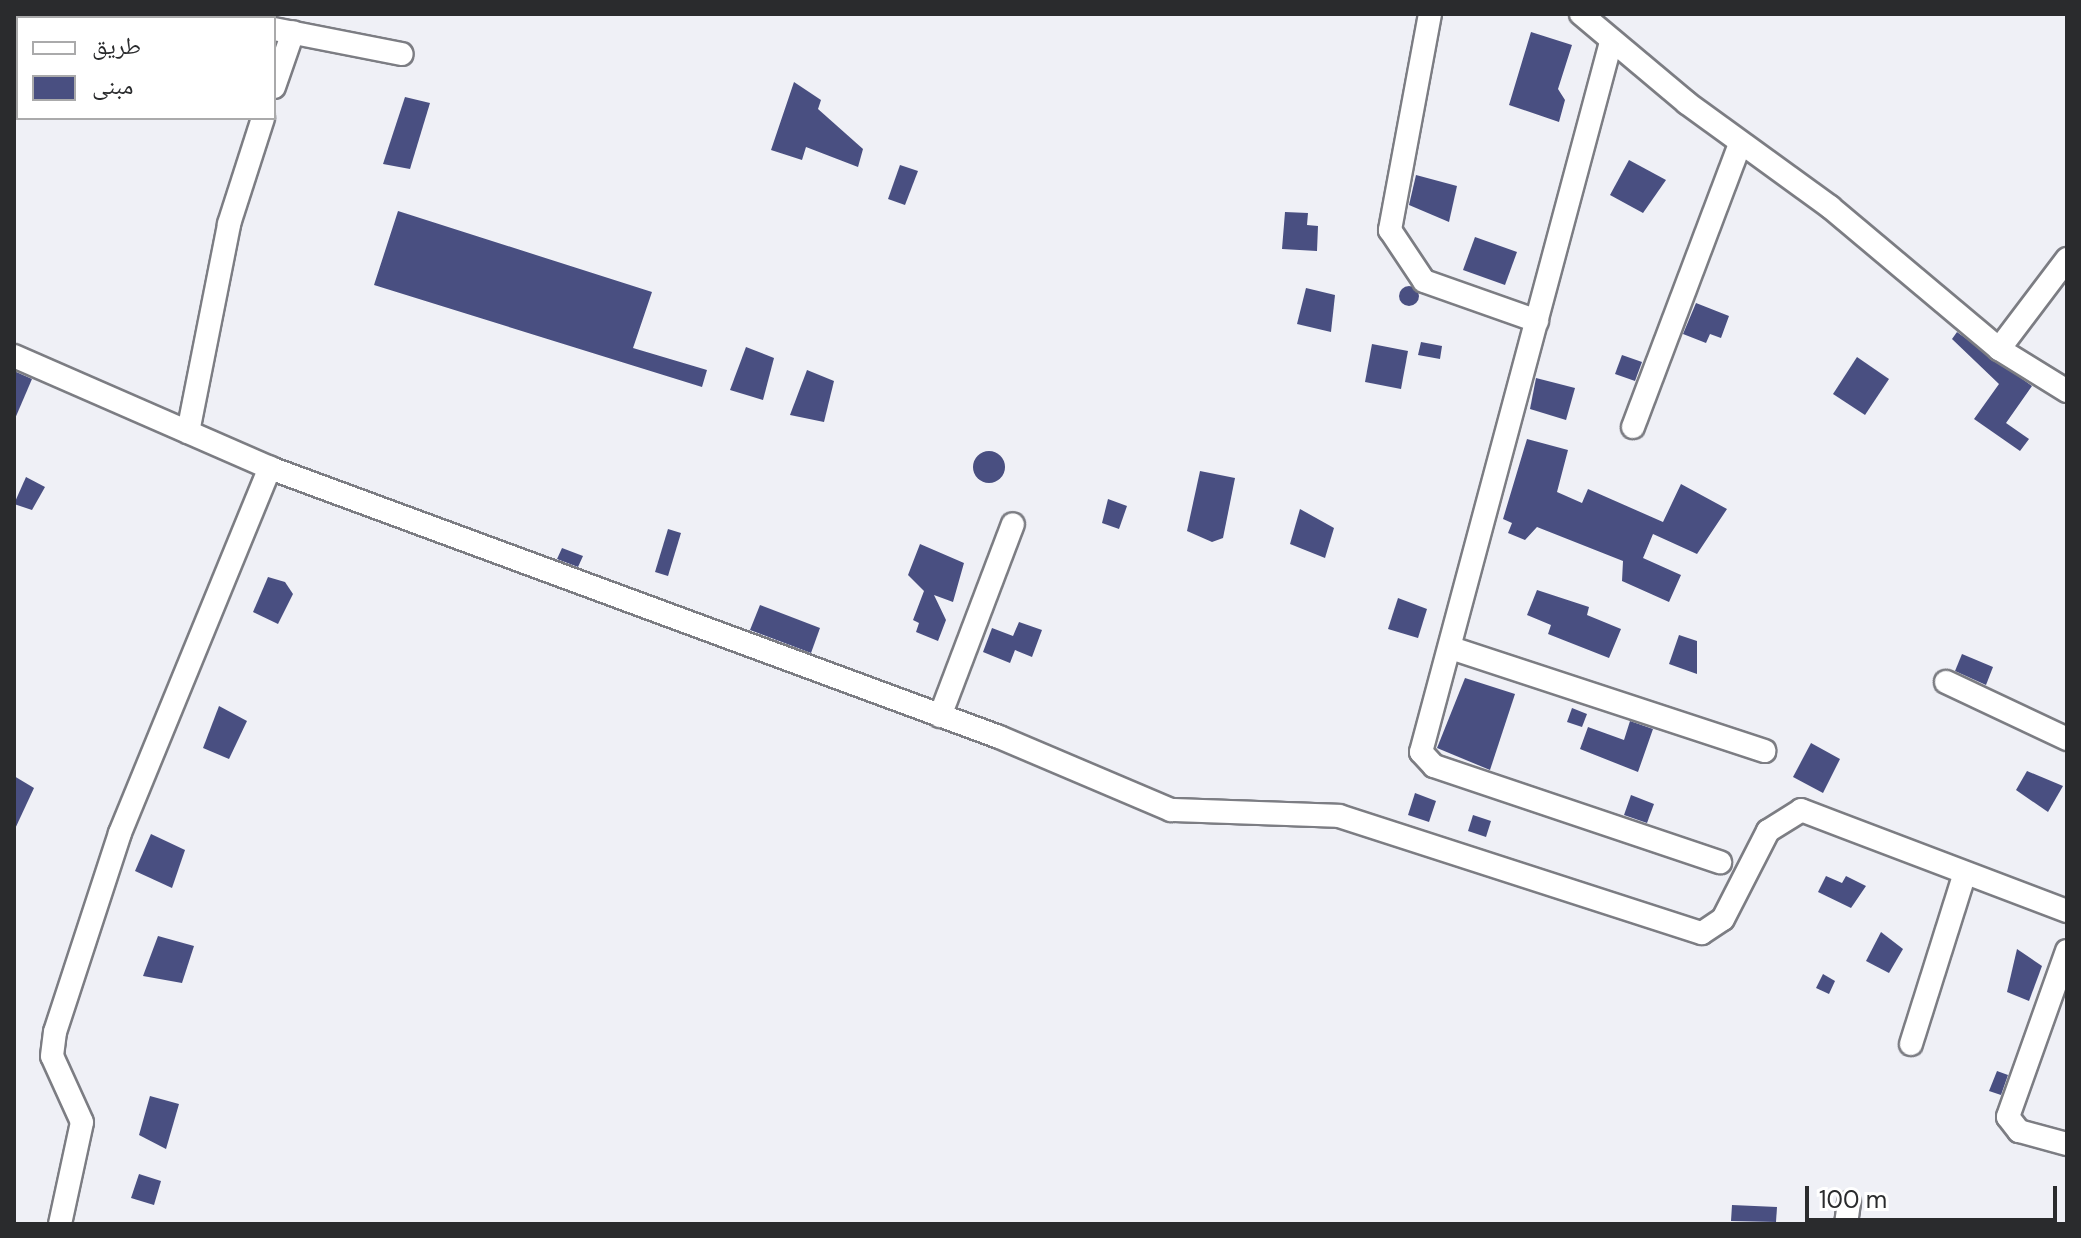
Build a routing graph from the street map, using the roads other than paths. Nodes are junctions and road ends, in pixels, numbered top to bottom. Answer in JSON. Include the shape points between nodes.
{"nodes":[{"id":1,"x":1430,"y":14,"type":"edge"},
{"id":2,"x":1581,"y":14,"type":"edge"},
{"id":3,"x":284,"y":30,"type":"edge"},
{"id":4,"x":1611,"y":42,"type":"junction"},
{"id":5,"x":402,"y":54,"type":"dead end"},
{"id":6,"x":276,"y":76,"type":"edge"},
{"id":7,"x":262,"y":120,"type":"edge"},
{"id":8,"x":1740,"y":144,"type":"junction"},
{"id":9,"x":2067,"y":259,"type":"edge"},
{"id":10,"x":1537,"y":321,"type":"junction"},
{"id":11,"x":1999,"y":349,"type":"junction"},
{"id":12,"x":14,"y":356,"type":"edge"},
{"id":13,"x":2067,"y":391,"type":"edge"},
{"id":14,"x":1633,"y":427,"type":"dead end"},
{"id":15,"x":188,"y":432,"type":"junction"},
{"id":16,"x":270,"y":468,"type":"junction"},
{"id":17,"x":1013,"y":524,"type":"dead end"},
{"id":18,"x":1451,"y":648,"type":"junction"},
{"id":19,"x":1946,"y":682,"type":"dead end"},
{"id":20,"x":940,"y":716,"type":"junction"},
{"id":21,"x":2067,"y":739,"type":"edge"},
{"id":22,"x":1765,"y":751,"type":"dead end"},
{"id":23,"x":1720,"y":862,"type":"dead end"},
{"id":24,"x":1964,"y":876,"type":"junction"},
{"id":25,"x":2067,"y":911,"type":"edge"},
{"id":26,"x":2067,"y":951,"type":"edge"},
{"id":27,"x":1911,"y":1044,"type":"dead end"},
{"id":28,"x":2067,"y":1144,"type":"edge"},
{"id":29,"x":60,"y":1224,"type":"edge"}],
"edges":[{"from":1,"to":10,"type":"street","via":[[1390,230],[1424,281]]},
{"from":2,"to":4,"type":"street"},
{"from":3,"to":5,"type":"street"},
{"from":3,"to":6,"type":"street"},
{"from":4,"to":8,"type":"street"},
{"from":4,"to":10,"type":"street"},
{"from":7,"to":15,"type":"street","via":[[229,224]]},
{"from":8,"to":11,"type":"street","via":[[1830,207]]},
{"from":8,"to":14,"type":"street"},
{"from":9,"to":11,"type":"street"},
{"from":10,"to":18,"type":"street"},
{"from":11,"to":13,"type":"street"},
{"from":12,"to":15,"type":"street"},
{"from":15,"to":16,"type":"street"},
{"from":16,"to":20,"type":"street"},
{"from":16,"to":29,"type":"street","via":[[120,833],[55,1032],[52,1056],[82,1122]]},
{"from":17,"to":20,"type":"street"},
{"from":18,"to":22,"type":"street"},
{"from":18,"to":23,"type":"street","via":[[1423,737],[1426,761]]},
{"from":19,"to":21,"type":"street"},
{"from":20,"to":24,"type":"street","via":[[1171,810],[1339,816],[1554,882],[1681,931],[1715,930],[1768,831],[1790,811],[1842,825]]},
{"from":24,"to":25,"type":"street"},
{"from":24,"to":27,"type":"street"},
{"from":26,"to":28,"type":"street","via":[[2008,1117],[2019,1131]]}]}
